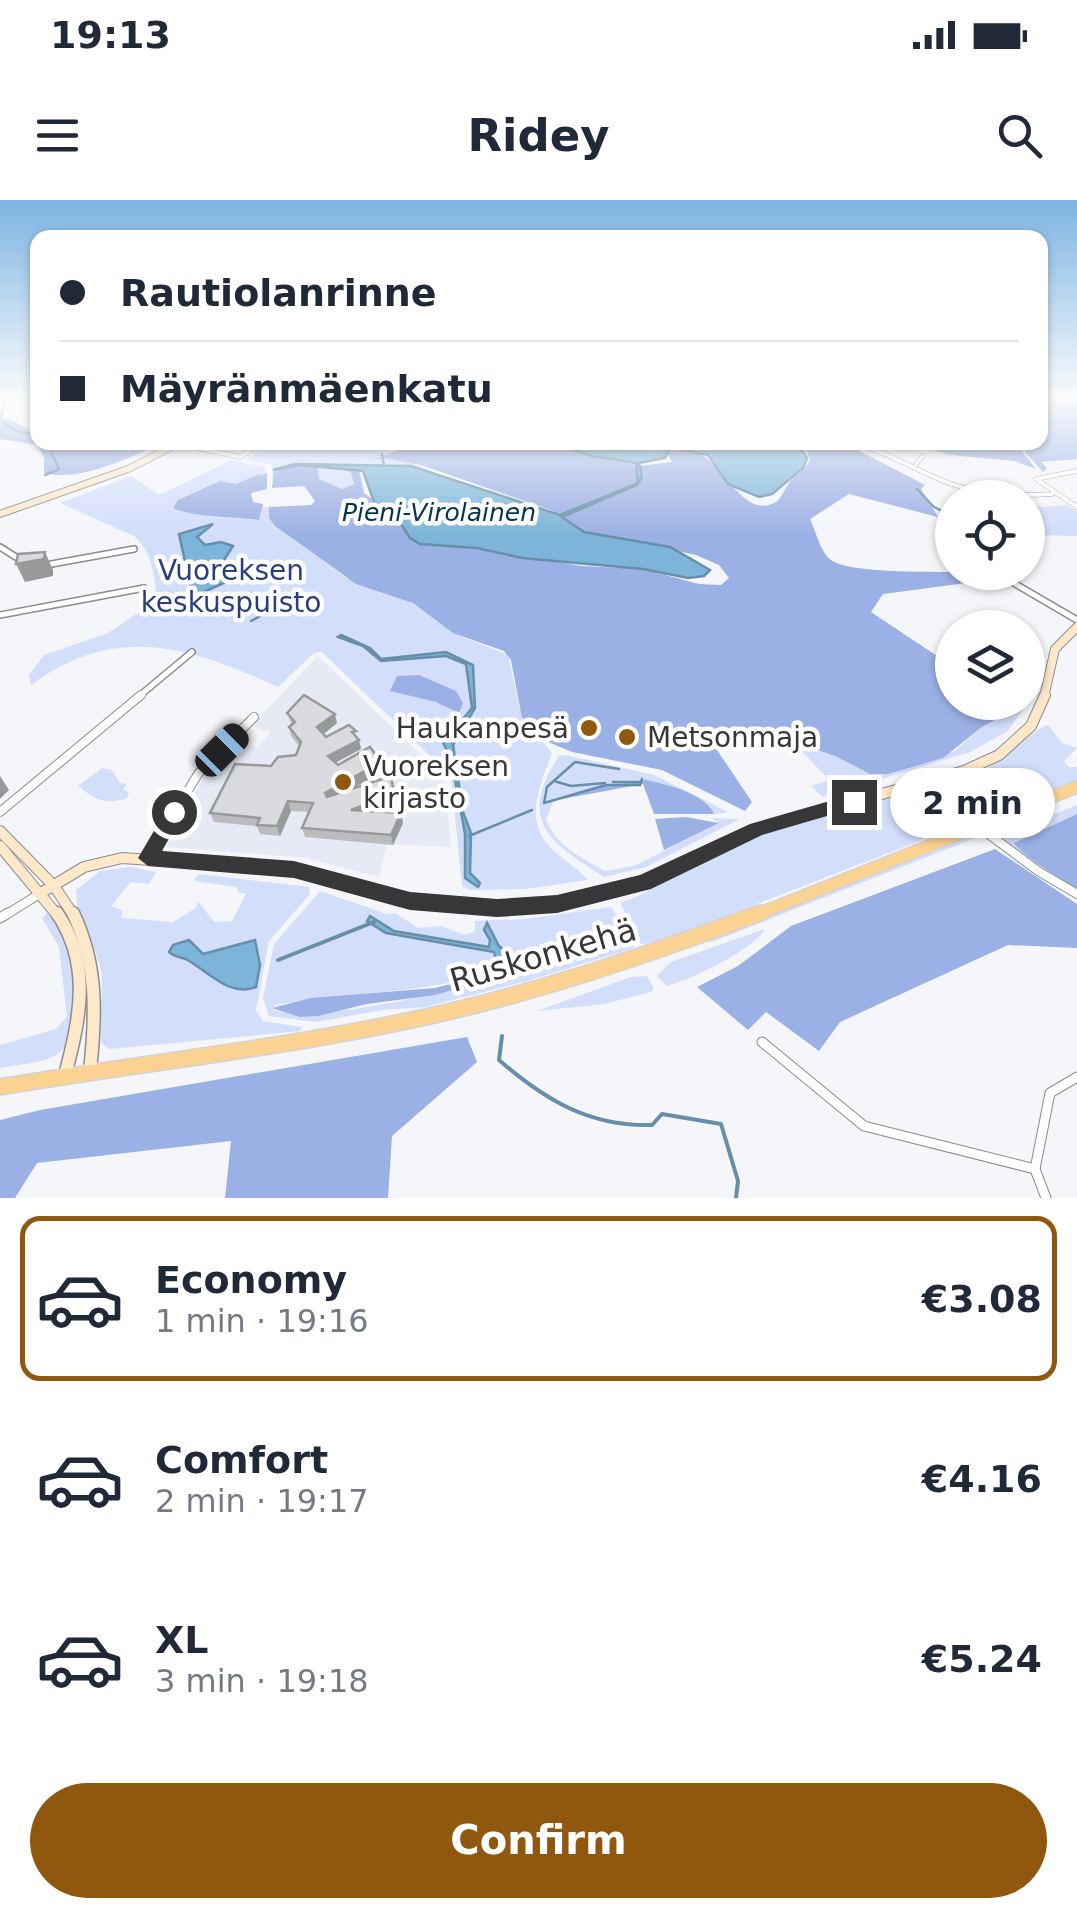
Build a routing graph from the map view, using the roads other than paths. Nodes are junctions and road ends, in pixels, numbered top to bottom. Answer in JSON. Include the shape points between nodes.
{"nodes":[{"id":1,"x":165,"y":450,"type":"edge"},
{"id":2,"x":210,"y":450,"type":"edge"},
{"id":3,"x":251,"y":450,"type":"edge"},
{"id":4,"x":884,"y":450,"type":"edge"},
{"id":5,"x":923,"y":456,"type":"dead end"},
{"id":6,"x":916,"y":464,"type":"junction"},
{"id":7,"x":1077,"y":471,"type":"edge"},
{"id":8,"x":1052,"y":494,"type":"junction"},
{"id":9,"x":1077,"y":507,"type":"edge"},
{"id":10,"x":0,"y":514,"type":"edge"},
{"id":11,"x":0,"y":547,"type":"edge"},
{"id":12,"x":134,"y":549,"type":"dead end"},
{"id":13,"x":144,"y":588,"type":"dead end"},
{"id":14,"x":1024,"y":590,"type":"edge"},
{"id":15,"x":0,"y":615,"type":"edge"},
{"id":16,"x":1077,"y":623,"type":"edge"},
{"id":17,"x":192,"y":652,"type":"dead end"},
{"id":18,"x":254,"y":717,"type":"dead end"},
{"id":19,"x":1077,"y":788,"type":"edge"},
{"id":20,"x":0,"y":812,"type":"edge"},
{"id":21,"x":978,"y":826,"type":"junction"},
{"id":22,"x":0,"y":830,"type":"edge"},
{"id":23,"x":0,"y":846,"type":"edge"},
{"id":24,"x":148,"y":858,"type":"junction"},
{"id":25,"x":46,"y":889,"type":"junction"},
{"id":26,"x":1077,"y":894,"type":"edge"},
{"id":27,"x":0,"y":918,"type":"edge"},
{"id":28,"x":762,"y":1042,"type":"dead end"},
{"id":29,"x":90,"y":1071,"type":"junction"},
{"id":30,"x":65,"y":1076,"type":"junction"},
{"id":31,"x":1077,"y":1077,"type":"edge"},
{"id":32,"x":0,"y":1087,"type":"edge"},
{"id":33,"x":1035,"y":1169,"type":"junction"},
{"id":34,"x":1046,"y":1198,"type":"edge"}],
"edges":[{"from":1,"to":10,"type":"street"},
{"from":2,"to":3,"type":"street","via":[[240,457]]},
{"from":4,"to":6,"type":"street"},
{"from":5,"to":6,"type":"street"},
{"from":6,"to":8,"type":"street","via":[[980,492]]},
{"from":7,"to":8,"type":"street","via":[[1036,478]]},
{"from":8,"to":9,"type":"street"},
{"from":11,"to":12,"type":"street","via":[[33,565]]},
{"from":13,"to":15,"type":"street"},
{"from":14,"to":16,"type":"street"},
{"from":16,"to":24,"type":"street","via":[[1054,649],[1032,726],[999,755],[964,771],[757,829],[644,883],[610,892],[541,906],[452,906],[294,870]]},
{"from":17,"to":20,"type":"street"},
{"from":18,"to":24,"type":"street","via":[[198,774]]},
{"from":19,"to":21,"type":"main road","name":"Ruskonkehä"},
{"from":21,"to":26,"type":"street"},
{"from":21,"to":29,"type":"main road","name":"Ruskonkehä","via":[[662,950],[454,1010]]},
{"from":22,"to":25,"type":"street"},
{"from":23,"to":25,"type":"street"},
{"from":24,"to":25,"type":"street","via":[[96,862]]},
{"from":25,"to":27,"type":"street"},
{"from":25,"to":29,"type":"street","via":[[77,919],[94,960],[97,1019]]},
{"from":25,"to":30,"type":"street","via":[[70,933],[81,972],[82,1020]]},
{"from":28,"to":33,"type":"street","via":[[864,1126]]},
{"from":29,"to":30,"type":"main road","name":"Ruskonkehä"},
{"from":30,"to":32,"type":"main road","name":"Ruskonkehä"},
{"from":31,"to":33,"type":"street","via":[[1050,1093]]},
{"from":33,"to":34,"type":"street"}]}
